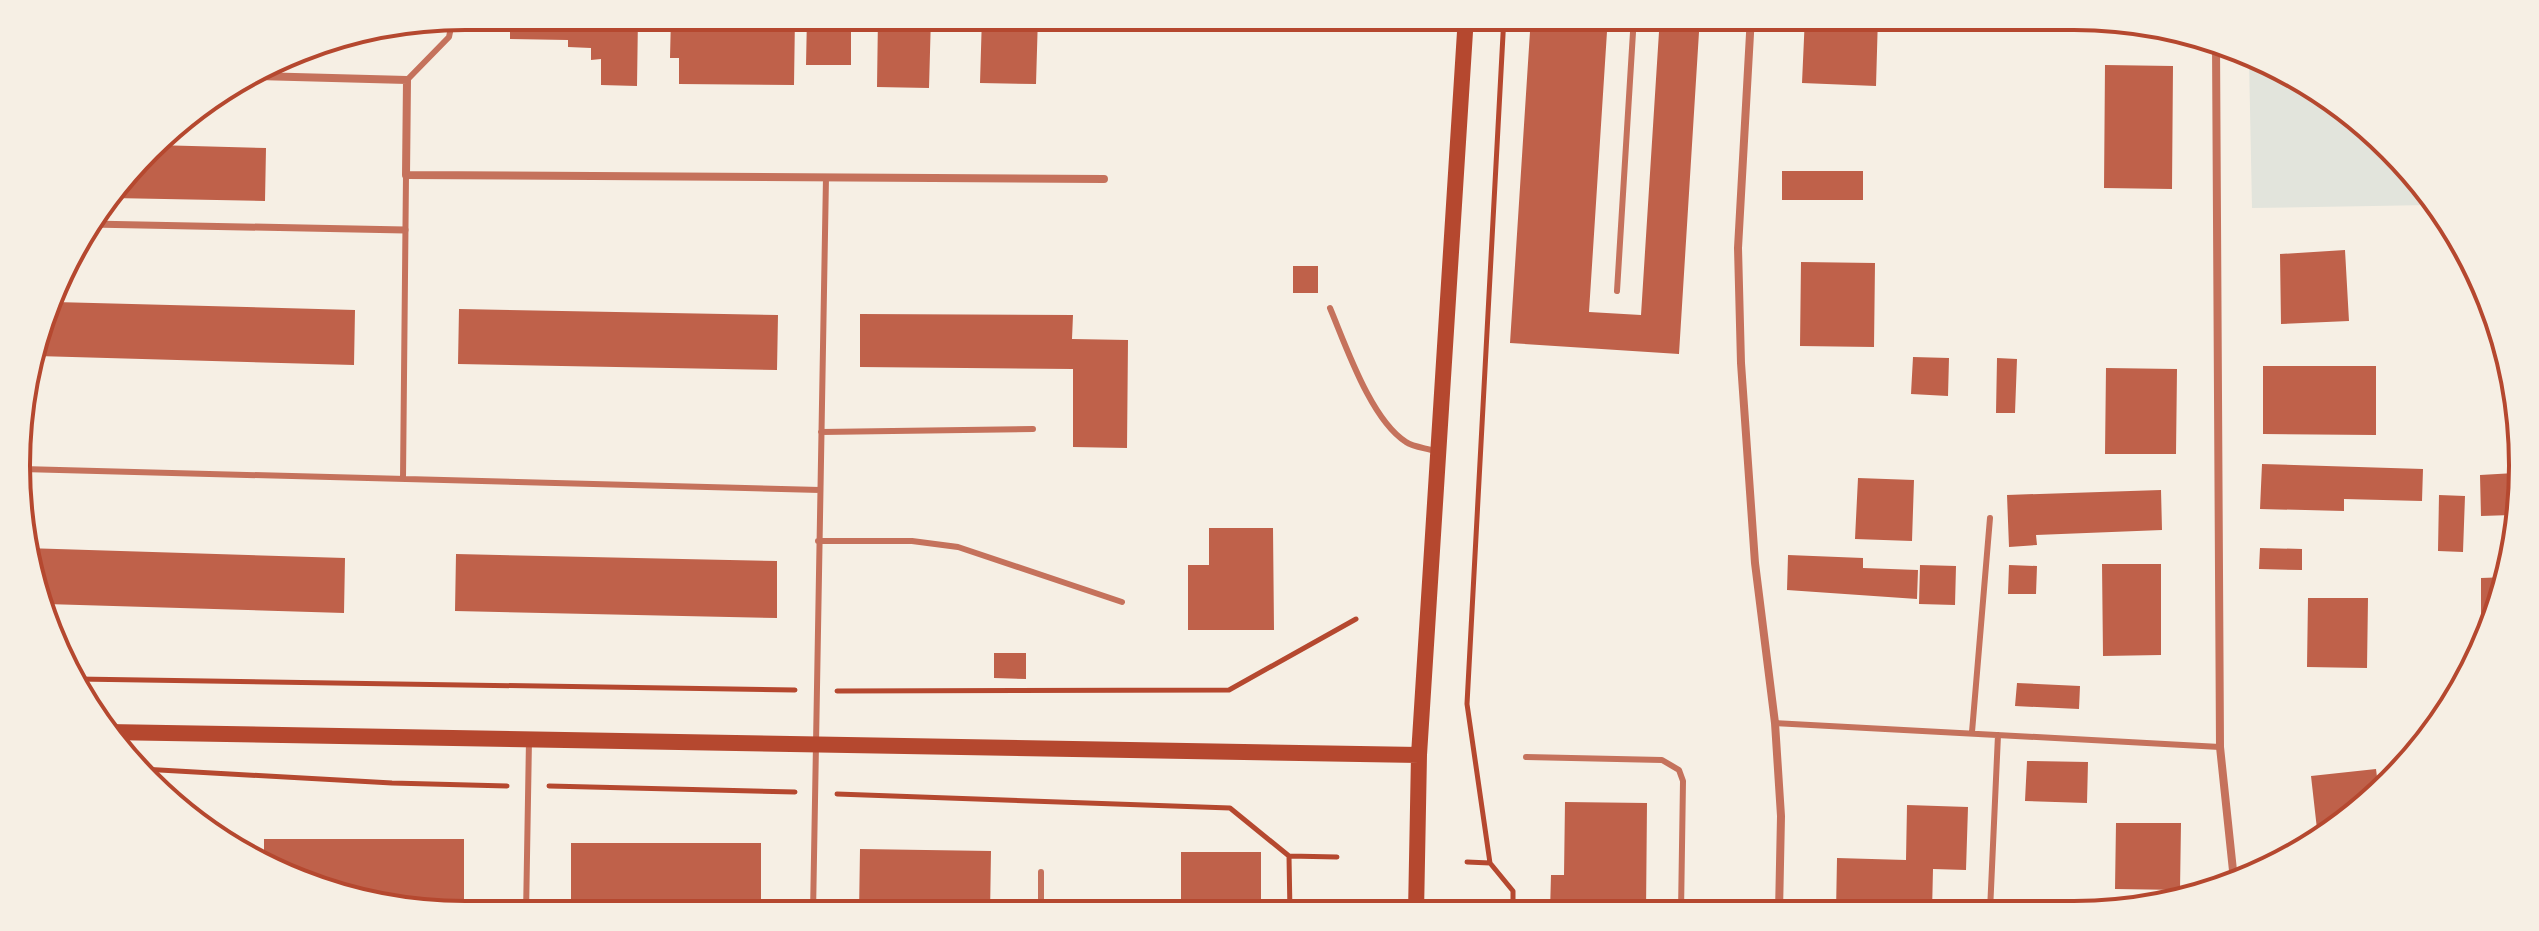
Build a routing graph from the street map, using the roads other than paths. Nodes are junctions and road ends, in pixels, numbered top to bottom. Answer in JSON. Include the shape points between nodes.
{"nodes":[{"id":1,"x":1465,"y":30,"type":"edge"},
{"id":2,"x":1633,"y":30,"type":"edge"},
{"id":3,"x":1750,"y":30,"type":"edge"},
{"id":4,"x":450,"y":31,"type":"edge"},
{"id":5,"x":2216,"y":54,"type":"edge"},
{"id":6,"x":270,"y":76,"type":"edge"},
{"id":7,"x":407,"y":80,"type":"junction"},
{"id":8,"x":406,"y":175,"type":"junction"},
{"id":9,"x":826,"y":177,"type":"junction"},
{"id":10,"x":1104,"y":179,"type":"dead end"},
{"id":11,"x":103,"y":224,"type":"edge"},
{"id":12,"x":405,"y":230,"type":"junction"},
{"id":13,"x":1617,"y":291,"type":"dead end"},
{"id":14,"x":1330,"y":308,"type":"dead end"},
{"id":15,"x":1033,"y":429,"type":"dead end"},
{"id":16,"x":821,"y":432,"type":"junction"},
{"id":17,"x":1439,"y":452,"type":"junction"},
{"id":18,"x":30,"y":469,"type":"edge"},
{"id":19,"x":403,"y":479,"type":"junction"},
{"id":20,"x":820,"y":490,"type":"junction"},
{"id":21,"x":1990,"y":518,"type":"dead end"},
{"id":22,"x":818,"y":541,"type":"junction"},
{"id":23,"x":1122,"y":602,"type":"dead end"},
{"id":24,"x":1775,"y":723,"type":"junction"},
{"id":25,"x":121,"y":732,"type":"edge"},
{"id":26,"x":1972,"y":732,"type":"junction"},
{"id":27,"x":1998,"y":735,"type":"junction"},
{"id":28,"x":529,"y":740,"type":"junction"},
{"id":29,"x":816,"y":745,"type":"junction"},
{"id":30,"x":2220,"y":747,"type":"junction"},
{"id":31,"x":1419,"y":755,"type":"junction"},
{"id":32,"x":1526,"y":757,"type":"dead end"},
{"id":33,"x":2233,"y":871,"type":"edge"},
{"id":34,"x":1041,"y":872,"type":"dead end"},
{"id":35,"x":526,"y":901,"type":"edge"},
{"id":36,"x":813,"y":901,"type":"edge"},
{"id":37,"x":1041,"y":901,"type":"edge"},
{"id":38,"x":1416,"y":901,"type":"edge"},
{"id":39,"x":1681,"y":901,"type":"edge"},
{"id":40,"x":1779,"y":901,"type":"edge"},
{"id":41,"x":1990,"y":901,"type":"edge"}],
"edges":[{"from":1,"to":17,"type":"main road"},
{"from":2,"to":13,"type":"lane"},
{"from":3,"to":24,"type":"street","via":[[1738,248],[1741,349],[1755,563]]},
{"from":4,"to":7,"type":"lane"},
{"from":5,"to":30,"type":"street"},
{"from":6,"to":7,"type":"street"},
{"from":7,"to":8,"type":"street"},
{"from":8,"to":9,"type":"street"},
{"from":8,"to":12,"type":"lane"},
{"from":9,"to":10,"type":"street"},
{"from":9,"to":16,"type":"lane"},
{"from":11,"to":12,"type":"street"},
{"from":12,"to":19,"type":"lane"},
{"from":14,"to":17,"type":"lane","via":[[1359,375],[1389,426],[1407,443]]},
{"from":15,"to":16,"type":"lane"},
{"from":16,"to":20,"type":"lane"},
{"from":17,"to":31,"type":"main road"},
{"from":18,"to":19,"type":"lane"},
{"from":19,"to":20,"type":"lane"},
{"from":20,"to":22,"type":"lane"},
{"from":21,"to":26,"type":"lane"},
{"from":22,"to":23,"type":"lane","via":[[912,541],[958,547]]},
{"from":22,"to":29,"type":"lane"},
{"from":24,"to":26,"type":"lane"},
{"from":24,"to":40,"type":"street"},
{"from":25,"to":28,"type":"main road"},
{"from":26,"to":27,"type":"lane"},
{"from":27,"to":30,"type":"lane"},
{"from":27,"to":41,"type":"lane"},
{"from":28,"to":29,"type":"main road"},
{"from":28,"to":35,"type":"lane"},
{"from":29,"to":31,"type":"main road"},
{"from":29,"to":36,"type":"lane"},
{"from":30,"to":33,"type":"street"},
{"from":31,"to":38,"type":"main road"},
{"from":32,"to":39,"type":"lane","via":[[1662,760],[1679,770]]},
{"from":34,"to":37,"type":"lane"}]}
